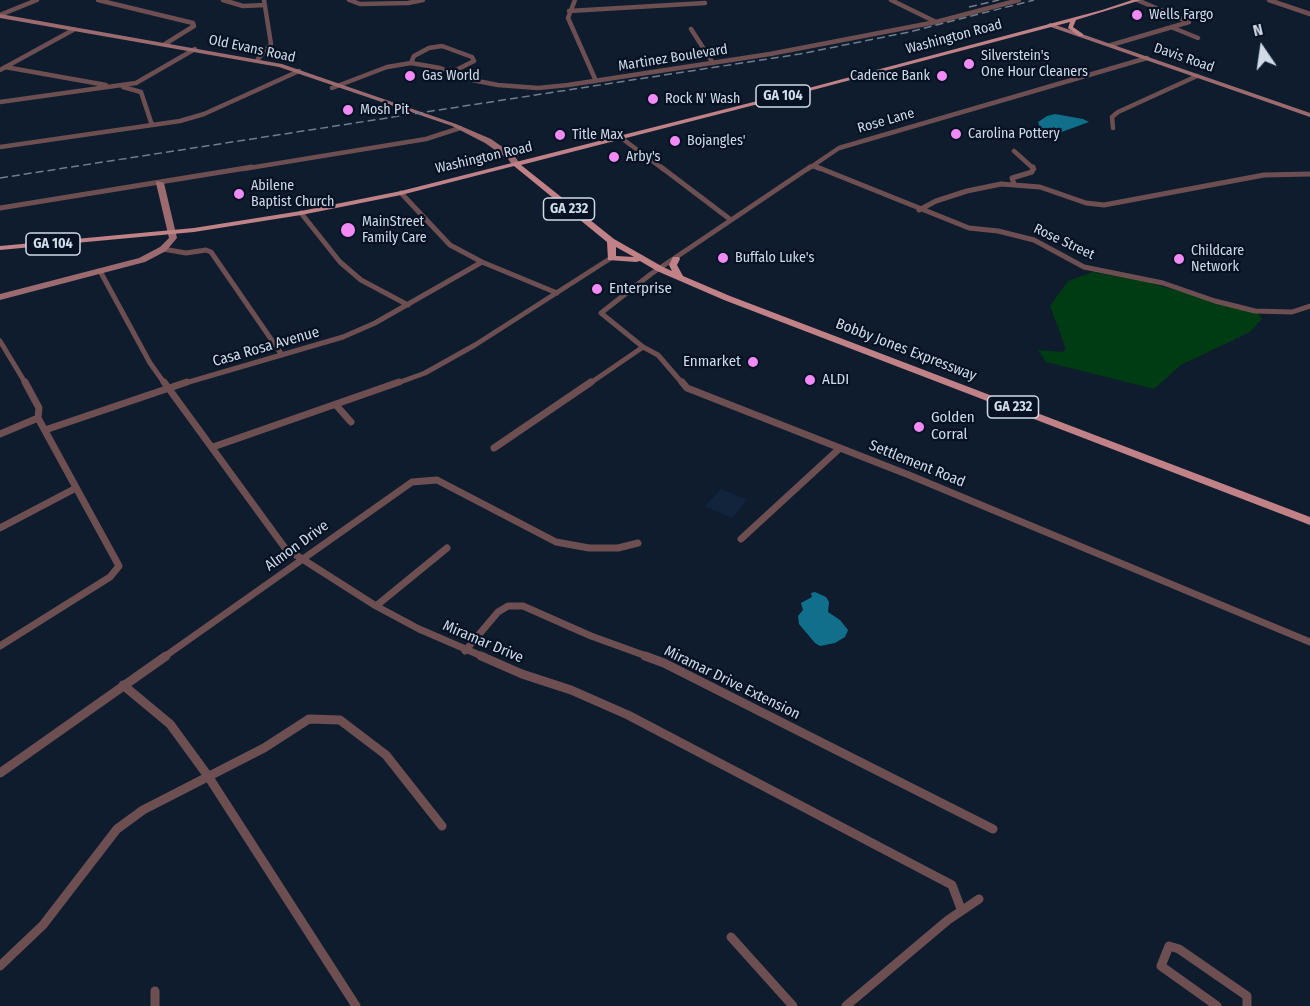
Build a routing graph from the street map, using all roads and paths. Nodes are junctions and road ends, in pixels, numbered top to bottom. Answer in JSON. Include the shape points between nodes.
{"nodes":[{"id":1,"x":37,"y":0,"type":"edge"},
{"id":2,"x":98,"y":0,"type":"edge"},
{"id":3,"x":223,"y":0,"type":"edge"},
{"id":4,"x":349,"y":0,"type":"edge"},
{"id":5,"x":423,"y":0,"type":"edge"},
{"id":6,"x":575,"y":0,"type":"edge"},
{"id":7,"x":891,"y":0,"type":"edge"},
{"id":8,"x":1019,"y":0,"type":"edge"},
{"id":9,"x":1137,"y":0,"type":"edge"},
{"id":10,"x":1269,"y":0,"type":"edge"},
{"id":11,"x":264,"y":2,"type":"edge"},
{"id":12,"x":705,"y":3,"type":"dead end"},
{"id":13,"x":568,"y":11,"type":"junction"},
{"id":14,"x":1310,"y":14,"type":"edge"},
{"id":15,"x":0,"y":16,"type":"edge"},
{"id":16,"x":1074,"y":19,"type":"junction"},
{"id":17,"x":936,"y":22,"type":"junction"},
{"id":18,"x":1050,"y":25,"type":"junction"},
{"id":19,"x":1171,"y":27,"type":"junction"},
{"id":20,"x":691,"y":29,"type":"dead end"},
{"id":21,"x":73,"y":30,"type":"junction"},
{"id":22,"x":1081,"y":35,"type":"junction"},
{"id":23,"x":1198,"y":38,"type":"dead end"},
{"id":24,"x":165,"y":44,"type":"junction"},
{"id":25,"x":1111,"y":45,"type":"junction"},
{"id":26,"x":195,"y":49,"type":"junction"},
{"id":27,"x":1147,"y":58,"type":"junction"},
{"id":28,"x":258,"y":59,"type":"junction"},
{"id":29,"x":411,"y":63,"type":"junction"},
{"id":30,"x":713,"y":63,"type":"junction"},
{"id":31,"x":2,"y":69,"type":"edge"},
{"id":32,"x":299,"y":71,"type":"junction"},
{"id":33,"x":452,"y":72,"type":"junction"},
{"id":34,"x":1197,"y":75,"type":"junction"},
{"id":35,"x":596,"y":81,"type":"junction"},
{"id":36,"x":341,"y":85,"type":"junction"},
{"id":37,"x":120,"y":86,"type":"junction"},
{"id":38,"x":332,"y":88,"type":"dead end"},
{"id":39,"x":0,"y":102,"type":"edge"},
{"id":40,"x":1309,"y":113,"type":"edge"},
{"id":41,"x":152,"y":125,"type":"junction"},
{"id":42,"x":460,"y":128,"type":"junction"},
{"id":43,"x":1113,"y":128,"type":"dead end"},
{"id":44,"x":620,"y":137,"type":"junction"},
{"id":45,"x":0,"y":147,"type":"edge"},
{"id":46,"x":1014,"y":151,"type":"dead end"},
{"id":47,"x":540,"y":158,"type":"junction"},
{"id":48,"x":516,"y":164,"type":"junction"},
{"id":49,"x":813,"y":166,"type":"junction"},
{"id":50,"x":477,"y":172,"type":"junction"},
{"id":51,"x":1310,"y":174,"type":"edge"},
{"id":52,"x":534,"y":178,"type":"junction"},
{"id":53,"x":160,"y":183,"type":"junction"},
{"id":54,"x":1014,"y":184,"type":"junction"},
{"id":55,"x":401,"y":193,"type":"junction"},
{"id":56,"x":0,"y":208,"type":"edge"},
{"id":57,"x":919,"y":210,"type":"junction"},
{"id":58,"x":300,"y":213,"type":"junction"},
{"id":59,"x":731,"y":220,"type":"junction"},
{"id":60,"x":172,"y":232,"type":"junction"},
{"id":61,"x":611,"y":241,"type":"junction"},
{"id":62,"x":0,"y":248,"type":"edge"},
{"id":63,"x":163,"y":249,"type":"junction"},
{"id":64,"x":611,"y":258,"type":"junction"},
{"id":65,"x":676,"y":259,"type":"junction"},
{"id":66,"x":645,"y":261,"type":"junction"},
{"id":67,"x":482,"y":262,"type":"junction"},
{"id":68,"x":660,"y":269,"type":"junction"},
{"id":69,"x":100,"y":271,"type":"junction"},
{"id":70,"x":679,"y":277,"type":"junction"},
{"id":71,"x":557,"y":293,"type":"junction"},
{"id":72,"x":0,"y":297,"type":"edge"},
{"id":73,"x":408,"y":305,"type":"junction"},
{"id":74,"x":1310,"y":306,"type":"edge"},
{"id":75,"x":0,"y":341,"type":"edge"},
{"id":76,"x":643,"y":347,"type":"junction"},
{"id":77,"x":282,"y":355,"type":"junction"},
{"id":78,"x":167,"y":388,"type":"junction"},
{"id":79,"x":336,"y":405,"type":"junction"},
{"id":80,"x":38,"y":418,"type":"junction"},
{"id":81,"x":351,"y":422,"type":"dead end"},
{"id":82,"x":45,"y":430,"type":"junction"},
{"id":83,"x":0,"y":434,"type":"edge"},
{"id":84,"x":213,"y":447,"type":"junction"},
{"id":85,"x":494,"y":448,"type":"dead end"},
{"id":86,"x":840,"y":448,"type":"junction"},
{"id":87,"x":76,"y":488,"type":"junction"},
{"id":88,"x":1310,"y":521,"type":"edge"},
{"id":89,"x":0,"y":528,"type":"edge"},
{"id":90,"x":741,"y":539,"type":"dead end"},
{"id":91,"x":638,"y":543,"type":"dead end"},
{"id":92,"x":447,"y":548,"type":"dead end"},
{"id":93,"x":302,"y":559,"type":"junction"},
{"id":94,"x":376,"y":606,"type":"junction"},
{"id":95,"x":1310,"y":642,"type":"edge"},
{"id":96,"x":0,"y":646,"type":"edge"},
{"id":97,"x":465,"y":651,"type":"junction"},
{"id":98,"x":123,"y":686,"type":"junction"},
{"id":99,"x":0,"y":773,"type":"edge"},
{"id":100,"x":208,"y":776,"type":"junction"},
{"id":101,"x":442,"y":826,"type":"dead end"},
{"id":102,"x":993,"y":829,"type":"dead end"},
{"id":103,"x":979,"y":899,"type":"dead end"},
{"id":104,"x":961,"y":909,"type":"junction"},
{"id":105,"x":731,"y":937,"type":"dead end"},
{"id":106,"x":0,"y":966,"type":"edge"},
{"id":107,"x":155,"y":991,"type":"dead end"},
{"id":108,"x":155,"y":1006,"type":"edge"},
{"id":109,"x":356,"y":1006,"type":"edge"},
{"id":110,"x":793,"y":1006,"type":"edge"},
{"id":111,"x":846,"y":1006,"type":"edge"},
{"id":112,"x":1217,"y":1006,"type":"edge"},
{"id":113,"x":1247,"y":1006,"type":"edge"}],
"edges":[{"from":1,"to":15,"type":"street"},
{"from":2,"to":24,"type":"street","via":[[193,23],[188,31]]},
{"from":3,"to":11,"type":"street","via":[[243,6]]},
{"from":4,"to":5,"type":"street","via":[[360,4]]},
{"from":6,"to":13,"type":"street"},
{"from":7,"to":17,"type":"street"},
{"from":8,"to":17,"type":"street","name":"Martinez Boulevard"},
{"from":9,"to":16,"type":"main road","name":"Washington Road","number":"GA 104"},
{"from":9,"to":19,"type":"street","via":[[1189,22]]},
{"from":10,"to":14,"type":"street"},
{"from":11,"to":28,"type":"street","via":[[270,44]]},
{"from":12,"to":13,"type":"street"},
{"from":13,"to":35,"type":"street","via":[[575,37]]},
{"from":15,"to":21,"type":"street","name":"Old Evans Road"},
{"from":16,"to":18,"type":"main road","name":"Washington Road","number":"GA 104"},
{"from":16,"to":22,"type":"main road","via":[[1071,27]]},
{"from":17,"to":30,"type":"street","name":"Martinez Boulevard"},
{"from":18,"to":22,"type":"street","name":"Davis Road"},
{"from":18,"to":44,"type":"main road","name":"Washington Road","number":"GA 104"},
{"from":19,"to":23,"type":"street"},
{"from":19,"to":25,"type":"street"},
{"from":20,"to":30,"type":"street"},
{"from":21,"to":24,"type":"street","name":"Old Evans Road"},
{"from":21,"to":31,"type":"street"},
{"from":22,"to":25,"type":"street","name":"Davis Road"},
{"from":24,"to":26,"type":"street","name":"Old Evans Road"},
{"from":25,"to":27,"type":"street","name":"Davis Road"},
{"from":26,"to":28,"type":"street","name":"Old Evans Road"},
{"from":26,"to":37,"type":"street","via":[[151,76]]},
{"from":27,"to":34,"type":"street","name":"Davis Road"},
{"from":27,"to":49,"type":"street","name":"Rose Lane","via":[[844,146]]},
{"from":28,"to":32,"type":"street","name":"Old Evans Road"},
{"from":29,"to":33,"type":"street","name":"Martinez Boulevard"},
{"from":29,"to":33,"type":"street","via":[[414,56],[442,46],[474,61]]},
{"from":29,"to":36,"type":"street","name":"Martinez Boulevard","via":[[387,67]]},
{"from":30,"to":35,"type":"street","name":"Martinez Boulevard"},
{"from":31,"to":37,"type":"street"},
{"from":32,"to":36,"type":"street","name":"Old Evans Road"},
{"from":32,"to":41,"type":"street","via":[[204,114]]},
{"from":33,"to":35,"type":"street","name":"Martinez Boulevard","via":[[486,83],[521,88]]},
{"from":34,"to":40,"type":"street","name":"Davis Road"},
{"from":34,"to":43,"type":"street","via":[[1118,112],[1112,117]]},
{"from":36,"to":38,"type":"street","name":"Martinez Boulevard"},
{"from":36,"to":42,"type":"street","name":"Old Evans Road"},
{"from":37,"to":39,"type":"street"},
{"from":37,"to":41,"type":"street","via":[[141,93]]},
{"from":41,"to":45,"type":"street"},
{"from":42,"to":48,"type":"street","name":"Old Evans Road","via":[[488,141]]},
{"from":42,"to":53,"type":"street","via":[[398,144]]},
{"from":44,"to":47,"type":"main road","name":"Washington Road","number":"GA 104"},
{"from":44,"to":59,"type":"street"},
{"from":46,"to":54,"type":"street","via":[[1034,168],[1012,178]]},
{"from":47,"to":48,"type":"main road","name":"Washington Road","number":"GA 104"},
{"from":47,"to":52,"type":"main road","via":[[529,171]]},
{"from":48,"to":50,"type":"main road","name":"Washington Road","number":"GA 104"},
{"from":48,"to":52,"type":"main road","name":"Bobby Jones Expressway","number":"GA 232"},
{"from":49,"to":57,"type":"street","name":"Rose Street"},
{"from":49,"to":59,"type":"street","name":"Rose Lane"},
{"from":50,"to":52,"type":"main road","via":[[514,172]]},
{"from":50,"to":55,"type":"main road","name":"Washington Road","number":"GA 104"},
{"from":51,"to":54,"type":"street","via":[[1264,175],[1104,206],[1040,187]]},
{"from":52,"to":61,"type":"main road","name":"Bobby Jones Expressway","number":"GA 232"},
{"from":53,"to":56,"type":"street"},
{"from":53,"to":60,"type":"street"},
{"from":54,"to":57,"type":"street","via":[[967,191]]},
{"from":55,"to":58,"type":"main road","name":"Washington Road","number":"GA 104"},
{"from":55,"to":67,"type":"street","via":[[450,245]]},
{"from":57,"to":74,"type":"street","name":"Rose Street","via":[[974,230],[1034,240],[1084,267],[1163,283],[1255,311],[1292,312]]},
{"from":58,"to":60,"type":"main road","name":"Washington Road","number":"GA 104"},
{"from":58,"to":73,"type":"street","via":[[340,262],[361,280]]},
{"from":59,"to":65,"type":"street","name":"Rose Lane"},
{"from":60,"to":62,"type":"main road","name":"Washington Road","number":"GA 104"},
{"from":60,"to":63,"type":"street","via":[[172,241]]},
{"from":61,"to":64,"type":"main road"},
{"from":61,"to":66,"type":"main road","name":"Bobby Jones Expressway","number":"GA 232"},
{"from":63,"to":69,"type":"street","via":[[142,260]]},
{"from":63,"to":77,"type":"street","via":[[211,252]]},
{"from":64,"to":66,"type":"main road"},
{"from":64,"to":71,"type":"street"},
{"from":65,"to":68,"type":"street","name":"Rose Lane"},
{"from":65,"to":70,"type":"main road","via":[[673,265]]},
{"from":66,"to":68,"type":"main road","name":"Bobby Jones Expressway","number":"GA 232"},
{"from":67,"to":71,"type":"street"},
{"from":67,"to":73,"type":"street","name":"Casa Rosa Avenue"},
{"from":68,"to":70,"type":"main road","name":"Bobby Jones Expressway","number":"GA 232"},
{"from":68,"to":76,"type":"street","name":"Settlement Road","via":[[601,314]]},
{"from":69,"to":72,"type":"street"},
{"from":69,"to":78,"type":"street","name":"Miramar Drive","via":[[136,342]]},
{"from":70,"to":88,"type":"main road","name":"Bobby Jones Expressway","number":"GA 232"},
{"from":71,"to":79,"type":"street","via":[[425,373]]},
{"from":73,"to":77,"type":"street","name":"Casa Rosa Avenue","via":[[343,337]]},
{"from":75,"to":80,"type":"street","via":[[36,400]]},
{"from":76,"to":85,"type":"street"},
{"from":76,"to":86,"type":"street","name":"Settlement Road","via":[[658,355],[687,388]]},
{"from":77,"to":78,"type":"street","name":"Casa Rosa Avenue"},
{"from":78,"to":82,"type":"street","name":"Casa Rosa Avenue"},
{"from":78,"to":84,"type":"street","name":"Miramar Drive"},
{"from":79,"to":81,"type":"street"},
{"from":79,"to":84,"type":"street"},
{"from":80,"to":82,"type":"street"},
{"from":80,"to":83,"type":"street"},
{"from":82,"to":87,"type":"street"},
{"from":84,"to":93,"type":"street","name":"Miramar Drive","via":[[285,548]]},
{"from":86,"to":90,"type":"street"},
{"from":86,"to":95,"type":"street","name":"Settlement Road"},
{"from":87,"to":89,"type":"street"},
{"from":87,"to":96,"type":"street","via":[[119,566],[110,577]]},
{"from":91,"to":93,"type":"street","name":"Almon Drive","via":[[589,548],[556,542],[437,480],[428,479],[406,486]]},
{"from":92,"to":94,"type":"street"},
{"from":93,"to":94,"type":"street","name":"Miramar Drive"},
{"from":93,"to":98,"type":"street","name":"Almon Drive"},
{"from":94,"to":97,"type":"street","name":"Miramar Drive"},
{"from":97,"to":102,"type":"street","name":"Miramar Drive Extension","via":[[498,612],[508,606],[523,606],[664,663]]},
{"from":97,"to":104,"type":"street","name":"Miramar Drive","via":[[581,694],[735,770],[952,885]]},
{"from":98,"to":99,"type":"street","name":"Almon Drive"},
{"from":98,"to":100,"type":"street","via":[[170,724]]},
{"from":100,"to":101,"type":"street","via":[[264,748],[309,719],[340,720],[386,755]]},
{"from":100,"to":106,"type":"street","via":[[143,810],[117,830],[43,925]]},
{"from":100,"to":109,"type":"street"},
{"from":103,"to":104,"type":"street"},
{"from":104,"to":111,"type":"street"},
{"from":105,"to":110,"type":"street"},
{"from":107,"to":108,"type":"street"},
{"from":112,"to":113,"type":"street","via":[[1161,966],[1169,946],[1179,948],[1247,996]]}]}
